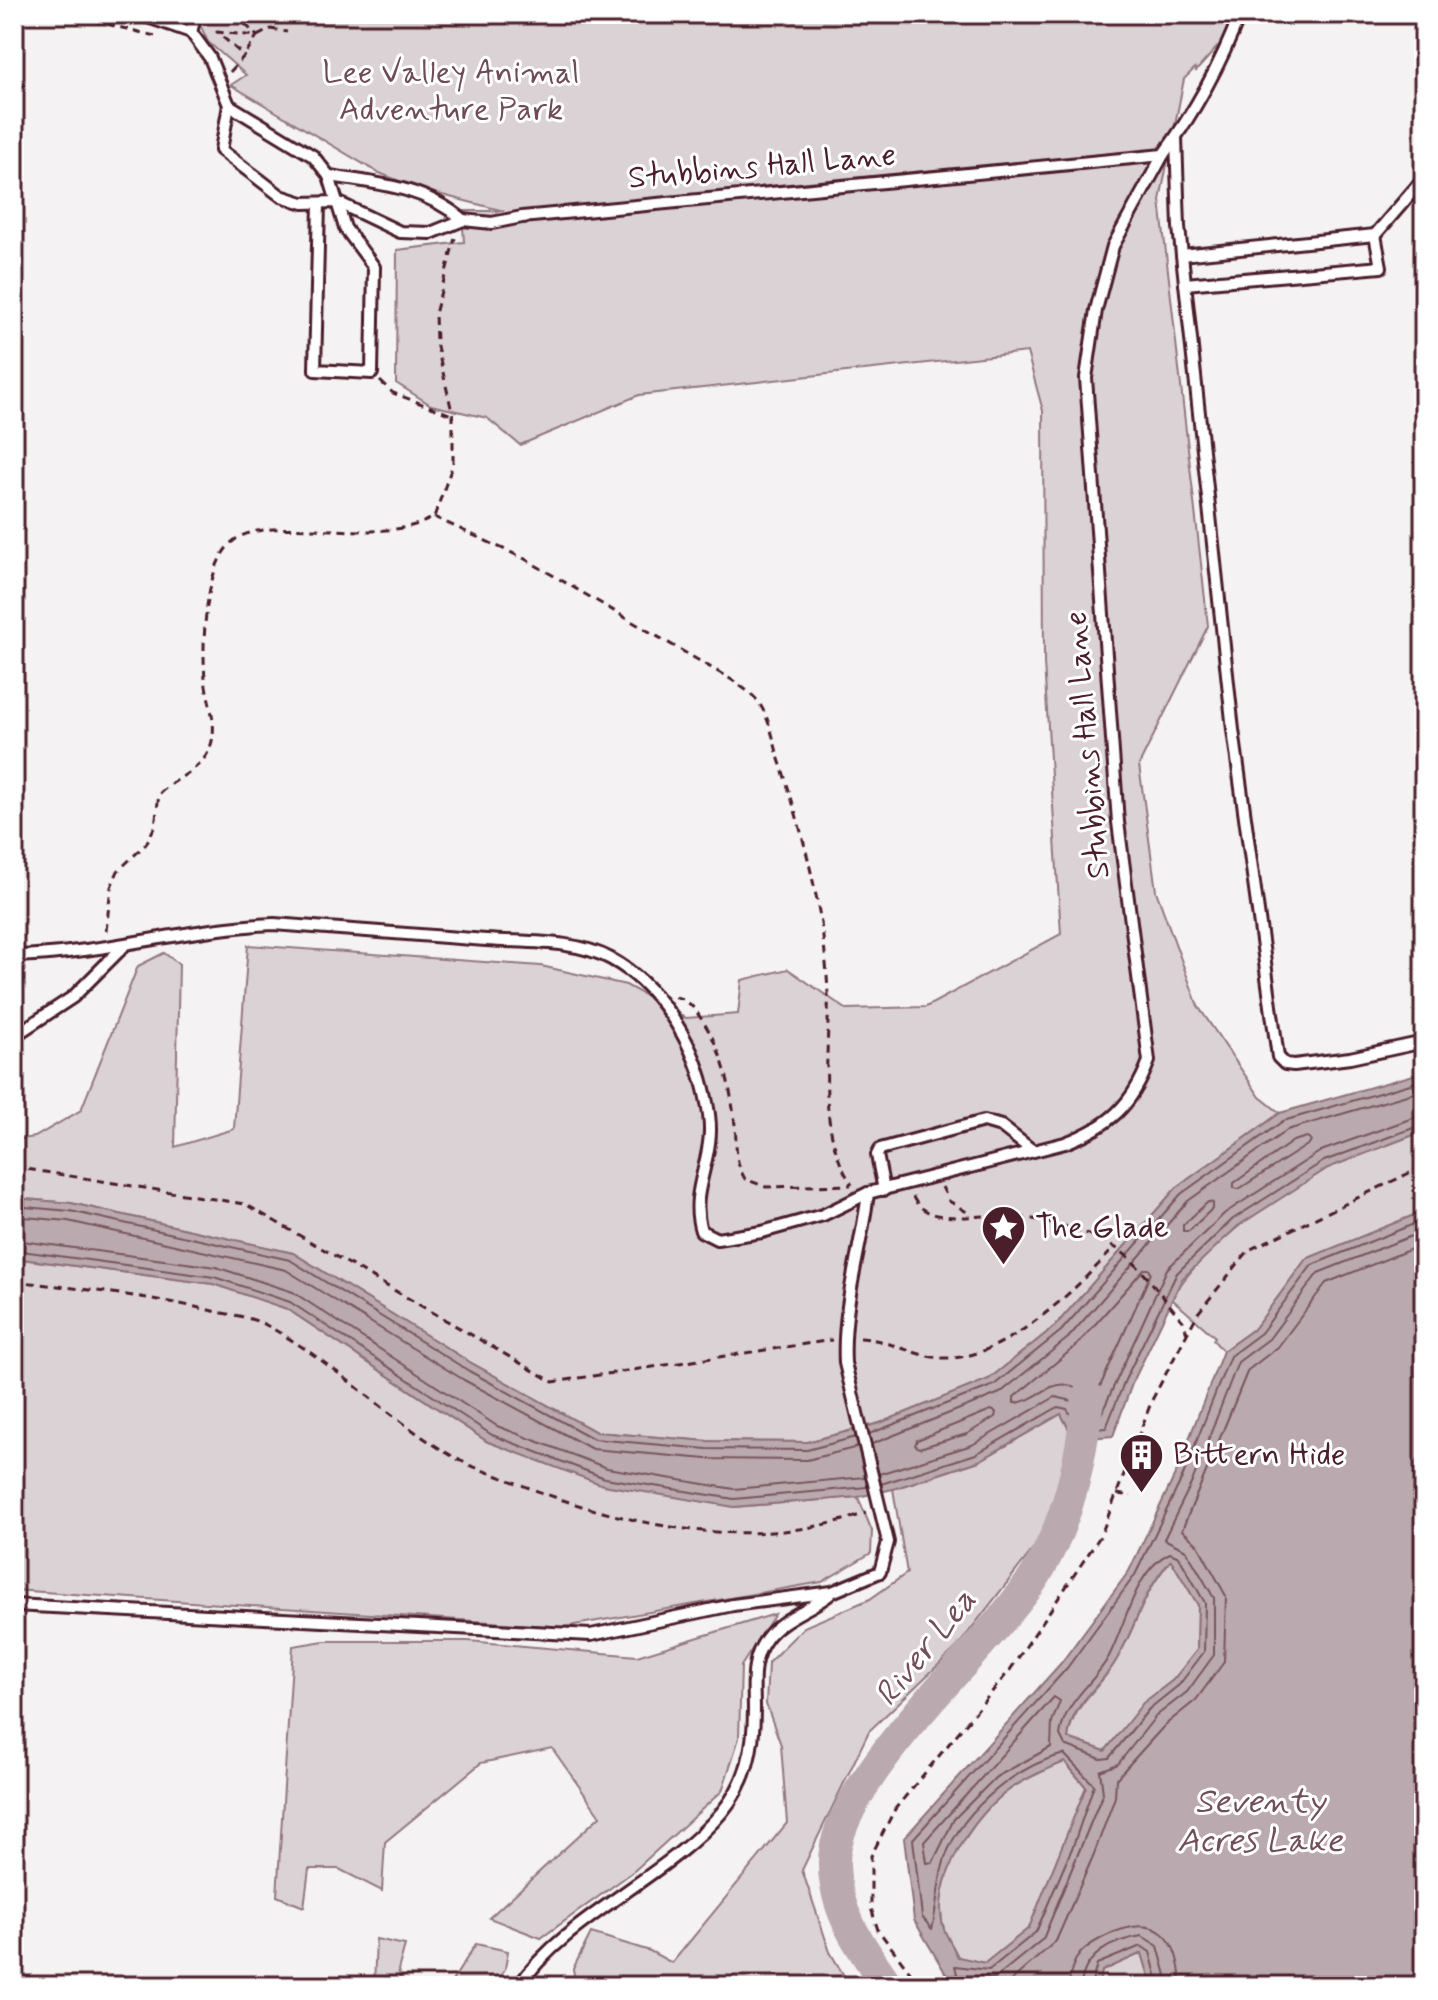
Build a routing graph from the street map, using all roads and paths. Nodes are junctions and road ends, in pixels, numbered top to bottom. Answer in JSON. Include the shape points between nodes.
{"nodes":[{"id":1,"x":66,"y":14,"type":"edge"},
{"id":2,"x":139,"y":14,"type":"edge"},
{"id":3,"x":196,"y":14,"type":"edge"},
{"id":4,"x":235,"y":14,"type":"edge"},
{"id":5,"x":1240,"y":14,"type":"edge"},
{"id":6,"x":191,"y":32,"type":"junction"},
{"id":7,"x":287,"y":32,"type":"dead end"},
{"id":8,"x":257,"y":36,"type":"junction"},
{"id":9,"x":162,"y":38,"type":"dead end"},
{"id":10,"x":244,"y":56,"type":"junction"},
{"id":11,"x":221,"y":85,"type":"junction"},
{"id":12,"x":229,"y":105,"type":"junction"},
{"id":13,"x":1176,"y":137,"type":"junction"},
{"id":14,"x":1163,"y":155,"type":"junction"},
{"id":15,"x":329,"y":176,"type":"junction"},
{"id":16,"x":1424,"y":178,"type":"edge"},
{"id":17,"x":337,"y":202,"type":"junction"},
{"id":18,"x":319,"y":204,"type":"junction"},
{"id":19,"x":463,"y":220,"type":"junction"},
{"id":20,"x":1375,"y":235,"type":"junction"},
{"id":21,"x":1182,"y":255,"type":"junction"},
{"id":22,"x":1185,"y":284,"type":"junction"},
{"id":23,"x":372,"y":373,"type":"junction"},
{"id":24,"x":453,"y":416,"type":"junction"},
{"id":25,"x":434,"y":517,"type":"junction"},
{"id":26,"x":125,"y":946,"type":"junction"},
{"id":27,"x":102,"y":949,"type":"junction"},
{"id":28,"x":14,"y":956,"type":"edge"},
{"id":29,"x":653,"y":994,"type":"junction"},
{"id":30,"x":14,"y":1036,"type":"edge"},
{"id":31,"x":1424,"y":1042,"type":"edge"},
{"id":32,"x":1033,"y":1151,"type":"junction"},
{"id":33,"x":1424,"y":1166,"type":"edge"},
{"id":34,"x":14,"y":1167,"type":"edge"},
{"id":35,"x":938,"y":1175,"type":"junction"},
{"id":36,"x":908,"y":1185,"type":"junction"},
{"id":37,"x":884,"y":1190,"type":"junction"},
{"id":38,"x":868,"y":1193,"type":"junction"},
{"id":39,"x":970,"y":1214,"type":"junction"},
{"id":40,"x":1116,"y":1248,"type":"junction"},
{"id":41,"x":14,"y":1281,"type":"edge"},
{"id":42,"x":1187,"y":1333,"type":"junction"},
{"id":43,"x":844,"y":1338,"type":"junction"},
{"id":44,"x":1117,"y":1494,"type":"junction"},
{"id":45,"x":1131,"y":1496,"type":"dead end"},
{"id":46,"x":882,"y":1510,"type":"junction"},
{"id":47,"x":832,"y":1592,"type":"junction"},
{"id":48,"x":14,"y":1605,"type":"edge"},
{"id":49,"x":519,"y":1986,"type":"edge"},
{"id":50,"x":921,"y":1986,"type":"edge"}],
"edges":[{"from":1,"to":9,"type":"path"},
{"from":2,"to":6,"type":"lane"},
{"from":3,"to":6,"type":"lane"},
{"from":4,"to":8,"type":"path"},
{"from":5,"to":13,"type":"lane","name":"Stubbins Hall Lane","via":[[1195,112]]},
{"from":6,"to":11,"type":"lane"},
{"from":7,"to":8,"type":"path","via":[[271,29]]},
{"from":8,"to":10,"type":"path"},
{"from":8,"to":10,"type":"path","via":[[217,32]]},
{"from":10,"to":11,"type":"path"},
{"from":11,"to":12,"type":"lane"},
{"from":12,"to":15,"type":"lane","via":[[313,156]]},
{"from":12,"to":18,"type":"lane","via":[[221,150],[281,196]]},
{"from":13,"to":14,"type":"lane","name":"Stubbins Hall Lane"},
{"from":13,"to":21,"type":"lane"},
{"from":14,"to":19,"type":"lane","name":"Stubbins Hall Lane","via":[[492,223]]},
{"from":14,"to":32,"type":"lane","name":"Stubbins Hall Lane","via":[[1113,246],[1086,378],[1118,822],[1149,1061],[1138,1090],[1105,1123],[1093,1132]]},
{"from":15,"to":17,"type":"lane"},
{"from":15,"to":19,"type":"lane","via":[[386,184],[442,201]]},
{"from":16,"to":20,"type":"lane"},
{"from":17,"to":18,"type":"lane"},
{"from":17,"to":19,"type":"lane","via":[[400,232],[431,233]]},
{"from":17,"to":23,"type":"lane","via":[[345,228],[374,267]]},
{"from":18,"to":23,"type":"lane","via":[[315,370]]},
{"from":19,"to":24,"type":"path","via":[[435,314]]},
{"from":20,"to":21,"type":"lane"},
{"from":20,"to":22,"type":"lane","via":[[1381,267]]},
{"from":21,"to":22,"type":"lane"},
{"from":22,"to":31,"type":"lane","via":[[1233,730],[1278,1057],[1294,1065]]},
{"from":23,"to":24,"type":"path","via":[[393,393]]},
{"from":24,"to":25,"type":"path","via":[[453,464]]},
{"from":25,"to":27,"type":"path","via":[[418,526],[358,532],[253,531],[234,540],[221,555],[207,610],[210,748],[202,762],[159,794],[155,826],[146,844],[118,871],[111,887]]},
{"from":25,"to":29,"type":"path","via":[[525,559],[757,699],[797,815],[820,919],[828,991],[826,1099],[837,1152],[852,1185],[766,1187],[745,1179],[736,1155],[732,1099],[714,1038],[683,998]]},
{"from":26,"to":27,"type":"lane"},
{"from":26,"to":29,"type":"lane","via":[[212,929],[274,924],[556,945],[610,958]]},
{"from":26,"to":30,"type":"lane","via":[[73,997]]},
{"from":27,"to":28,"type":"lane"},
{"from":29,"to":38,"type":"lane","name":"Stubbins Hall Lane","via":[[684,1038],[703,1087],[709,1143],[697,1188],[695,1213],[701,1231],[717,1239],[762,1232],[823,1215]]},
{"from":32,"to":35,"type":"lane","name":"Stubbins Hall Lane"},
{"from":32,"to":37,"type":"lane","via":[[1001,1126],[984,1121],[880,1149]]},
{"from":33,"to":42,"type":"path","via":[[1249,1250],[1214,1289]]},
{"from":34,"to":43,"type":"path","via":[[245,1204],[553,1382]]},
{"from":35,"to":36,"type":"lane","name":"Stubbins Hall Lane"},
{"from":35,"to":39,"type":"path","via":[[949,1201]]},
{"from":36,"to":37,"type":"lane","name":"Stubbins Hall Lane"},
{"from":36,"to":39,"type":"path","via":[[926,1212]]},
{"from":37,"to":38,"type":"lane","name":"Stubbins Hall Lane"},
{"from":38,"to":43,"type":"lane"},
{"from":39,"to":40,"type":"path","via":[[1057,1225]]},
{"from":40,"to":42,"type":"path","via":[[1183,1321]]},
{"from":40,"to":43,"type":"path","via":[[1039,1316],[987,1349],[961,1358],[939,1358],[871,1338]]},
{"from":41,"to":46,"type":"path","via":[[186,1304],[261,1322],[453,1457],[613,1515],[659,1526],[746,1533],[814,1527]]},
{"from":42,"to":44,"type":"path","via":[[1152,1400]]},
{"from":43,"to":46,"type":"lane","via":[[845,1363]]},
{"from":44,"to":45,"type":"path"},
{"from":44,"to":50,"type":"path","via":[[1101,1535],[1075,1576],[1010,1670],[895,1809],[871,1856],[871,1908],[878,1930]]},
{"from":46,"to":47,"type":"lane","via":[[888,1542],[880,1572]]},
{"from":47,"to":48,"type":"lane","via":[[733,1605],[591,1635]]},
{"from":47,"to":49,"type":"lane","via":[[764,1643],[751,1683],[753,1744],[744,1778],[722,1812],[553,1948]]}]}
